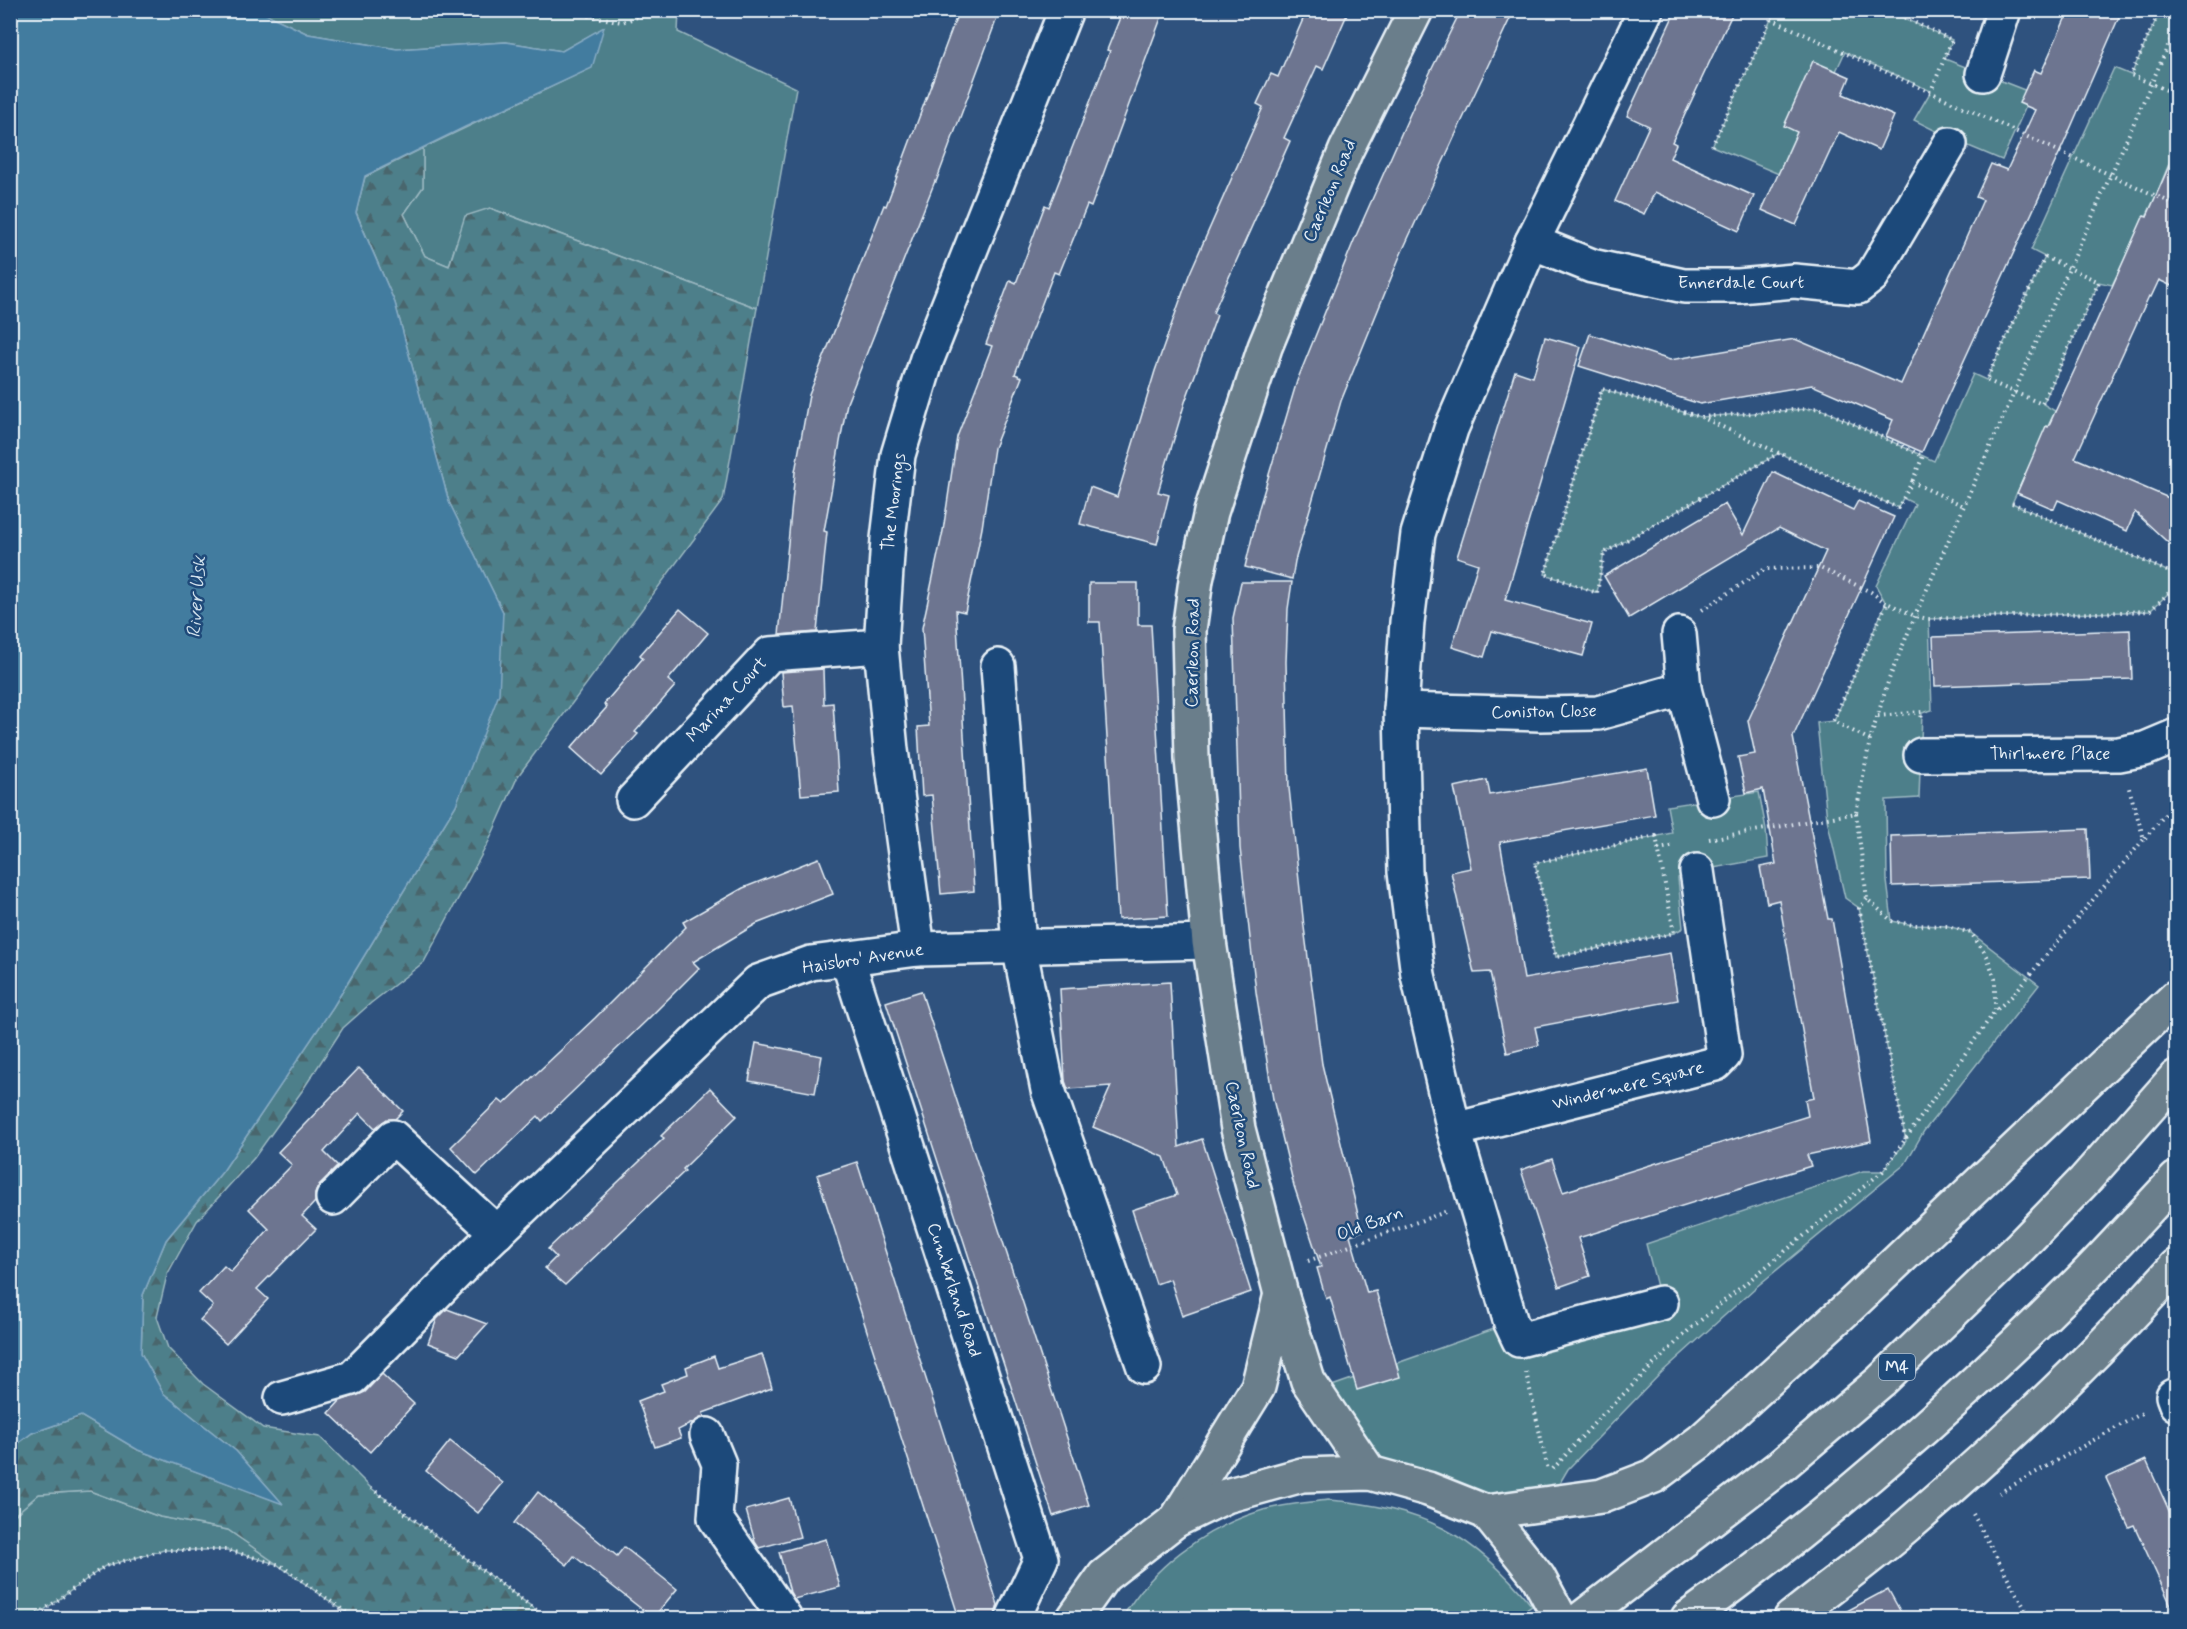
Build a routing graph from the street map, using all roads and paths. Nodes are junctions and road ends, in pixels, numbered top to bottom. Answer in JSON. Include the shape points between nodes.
{"nodes":[{"id":1,"x":559,"y":10,"type":"edge"},
{"id":2,"x":645,"y":10,"type":"edge"},
{"id":3,"x":1066,"y":10,"type":"edge"},
{"id":4,"x":1416,"y":10,"type":"edge"},
{"id":5,"x":1646,"y":10,"type":"edge"},
{"id":6,"x":1776,"y":10,"type":"edge"},
{"id":7,"x":1888,"y":10,"type":"edge"},
{"id":8,"x":2004,"y":10,"type":"edge"},
{"id":9,"x":2160,"y":10,"type":"edge"},
{"id":10,"x":1772,"y":19,"type":"junction"},
{"id":11,"x":2176,"y":28,"type":"edge"},
{"id":12,"x":1983,"y":74,"type":"dead end"},
{"id":13,"x":2152,"y":84,"type":"junction"},
{"id":14,"x":1931,"y":91,"type":"junction"},
{"id":15,"x":2176,"y":94,"type":"edge"},
{"id":16,"x":1967,"y":107,"type":"junction"},
{"id":17,"x":1950,"y":144,"type":"joint"},
{"id":18,"x":1712,"y":146,"type":"dead end"},
{"id":19,"x":2110,"y":176,"type":"junction"},
{"id":20,"x":2176,"y":205,"type":"edge"},
{"id":21,"x":1532,"y":242,"type":"junction"},
{"id":22,"x":2069,"y":268,"type":"junction"},
{"id":23,"x":2014,"y":393,"type":"junction"},
{"id":24,"x":1701,"y":417,"type":"junction"},
{"id":25,"x":1779,"y":453,"type":"junction"},
{"id":26,"x":1912,"y":482,"type":"junction"},
{"id":27,"x":2012,"y":503,"type":"dead end"},
{"id":28,"x":1964,"y":506,"type":"junction"},
{"id":29,"x":2176,"y":575,"type":"edge"},
{"id":30,"x":2176,"y":586,"type":"edge"},
{"id":31,"x":1887,"y":603,"type":"junction"},
{"id":32,"x":1915,"y":616,"type":"junction"},
{"id":33,"x":1679,"y":634,"type":"joint"},
{"id":34,"x":881,"y":646,"type":"junction"},
{"id":35,"x":998,"y":666,"type":"dead end"},
{"id":36,"x":1684,"y":689,"type":"junction"},
{"id":37,"x":1401,"y":710,"type":"junction"},
{"id":38,"x":2176,"y":736,"type":"edge"},
{"id":39,"x":1870,"y":740,"type":"junction"},
{"id":40,"x":2119,"y":754,"type":"junction"},
{"id":41,"x":1921,"y":755,"type":"dead end"},
{"id":42,"x":1713,"y":799,"type":"dead end"},
{"id":43,"x":633,"y":800,"type":"dead end"},
{"id":44,"x":2176,"y":802,"type":"edge"},
{"id":45,"x":1856,"y":813,"type":"junction"},
{"id":46,"x":2144,"y":839,"type":"junction"},
{"id":47,"x":1658,"y":849,"type":"junction"},
{"id":48,"x":1693,"y":852,"type":"junction"},
{"id":49,"x":1867,"y":899,"type":"junction"},
{"id":50,"x":1209,"y":942,"type":"junction"},
{"id":51,"x":1019,"y":946,"type":"junction"},
{"id":52,"x":918,"y":949,"type":"junction"},
{"id":53,"x":847,"y":958,"type":"junction"},
{"id":54,"x":2176,"y":998,"type":"edge"},
{"id":55,"x":1995,"y":1011,"type":"junction"},
{"id":56,"x":2176,"y":1077,"type":"edge"},
{"id":57,"x":1454,"y":1130,"type":"junction"},
{"id":58,"x":1906,"y":1141,"type":"junction"},
{"id":59,"x":2176,"y":1179,"type":"edge"},
{"id":60,"x":333,"y":1198,"type":"dead end"},
{"id":61,"x":1474,"y":1201,"type":"junction"},
{"id":62,"x":489,"y":1241,"type":"junction"},
{"id":63,"x":2176,"y":1266,"type":"edge"},
{"id":64,"x":1278,"y":1283,"type":"junction"},
{"id":65,"x":1661,"y":1303,"type":"dead end"},
{"id":66,"x":1519,"y":1340,"type":"junction"},
{"id":67,"x":1144,"y":1367,"type":"dead end"},
{"id":68,"x":282,"y":1398,"type":"dead end"},
{"id":69,"x":2174,"y":1400,"type":"edge"},
{"id":70,"x":707,"y":1435,"type":"dead end"},
{"id":71,"x":1370,"y":1473,"type":"junction"},
{"id":72,"x":371,"y":1488,"type":"dead end"},
{"id":73,"x":1991,"y":1498,"type":"dead end"},
{"id":74,"x":1971,"y":1509,"type":"dead end"},
{"id":75,"x":1486,"y":1512,"type":"junction"},
{"id":76,"x":1176,"y":1520,"type":"junction"},
{"id":77,"x":33,"y":1618,"type":"edge"},
{"id":78,"x":354,"y":1618,"type":"edge"},
{"id":79,"x":547,"y":1618,"type":"edge"},
{"id":80,"x":785,"y":1618,"type":"edge"},
{"id":81,"x":1013,"y":1618,"type":"edge"},
{"id":82,"x":1074,"y":1618,"type":"edge"},
{"id":83,"x":1560,"y":1618,"type":"edge"},
{"id":84,"x":1582,"y":1618,"type":"edge"},
{"id":85,"x":1688,"y":1618,"type":"edge"},
{"id":86,"x":1791,"y":1618,"type":"edge"},
{"id":87,"x":2030,"y":1618,"type":"edge"}],
"edges":[{"from":1,"to":2,"type":"path","via":[[622,22],[642,15]]},
{"from":3,"to":34,"type":"street","name":"The Moorings","via":[[927,358],[898,455]]},
{"from":4,"to":50,"type":"main road","name":"Caerleon Road","via":[[1346,150],[1265,347],[1211,512],[1198,569],[1189,630],[1192,759]]},
{"from":5,"to":21,"type":"street"},
{"from":6,"to":10,"type":"path"},
{"from":7,"to":14,"type":"path","via":[[1952,40]]},
{"from":8,"to":12,"type":"street"},
{"from":9,"to":13,"type":"path","via":[[2131,75]]},
{"from":10,"to":14,"type":"path"},
{"from":10,"to":18,"type":"path"},
{"from":11,"to":13,"type":"path"},
{"from":13,"to":15,"type":"path"},
{"from":13,"to":19,"type":"path"},
{"from":14,"to":16,"type":"path"},
{"from":16,"to":17,"type":"path"},
{"from":16,"to":19,"type":"path"},
{"from":17,"to":21,"type":"street","name":"Ennerdale Court","via":[[1872,276],[1858,287],[1794,281],[1684,286],[1592,266]]},
{"from":19,"to":20,"type":"path"},
{"from":19,"to":22,"type":"path"},
{"from":21,"to":37,"type":"street","via":[[1451,429],[1418,534]]},
{"from":22,"to":23,"type":"path"},
{"from":22,"to":23,"type":"path","via":[[2045,257],[1986,380]]},
{"from":22,"to":23,"type":"path","via":[[2099,282],[2042,404]]},
{"from":23,"to":28,"type":"path"},
{"from":24,"to":25,"type":"path"},
{"from":24,"to":25,"type":"path","via":[[1602,389],[1545,574],[1597,592],[1604,553]]},
{"from":24,"to":26,"type":"path","via":[[1819,408],[1923,456]]},
{"from":25,"to":26,"type":"path","via":[[1898,508]]},
{"from":26,"to":28,"type":"path"},
{"from":27,"to":29,"type":"path"},
{"from":28,"to":32,"type":"path"},
{"from":30,"to":32,"type":"path","via":[[2150,611]]},
{"from":31,"to":32,"type":"path"},
{"from":31,"to":33,"type":"path","via":[[1820,568],[1765,568],[1694,615]]},
{"from":31,"to":39,"type":"path","via":[[1833,721]]},
{"from":32,"to":39,"type":"path"},
{"from":33,"to":36,"type":"street"},
{"from":34,"to":43,"type":"street","name":"Marina Court","via":[[770,654]]},
{"from":34,"to":52,"type":"street","name":"The Moorings"},
{"from":35,"to":51,"type":"street"},
{"from":36,"to":37,"type":"street","name":"Coniston Close","via":[[1598,713]]},
{"from":36,"to":42,"type":"street"},
{"from":37,"to":57,"type":"street","via":[[1405,873],[1413,940]]},
{"from":38,"to":40,"type":"street","name":"Thirlmere Place","via":[[2145,749]]},
{"from":39,"to":45,"type":"path"},
{"from":40,"to":41,"type":"street","name":"Thirlmere Place"},
{"from":40,"to":46,"type":"path"},
{"from":44,"to":46,"type":"path"},
{"from":45,"to":48,"type":"path"},
{"from":45,"to":49,"type":"path"},
{"from":46,"to":55,"type":"path","via":[[2012,996]]},
{"from":47,"to":47,"type":"path","via":[[1656,836],[1535,863],[1556,957],[1674,933]]},
{"from":47,"to":48,"type":"path"},
{"from":48,"to":57,"type":"street","name":"Windermere Square","via":[[1724,1055],[1715,1064]]},
{"from":49,"to":55,"type":"path","via":[[1892,921],[1948,926],[1971,933],[1987,956],[1995,978]]},
{"from":49,"to":58,"type":"path","via":[[1859,908]]},
{"from":50,"to":51,"type":"street","name":"Haisbro' Avenue"},
{"from":50,"to":64,"type":"main road","name":"Caerleon Road","via":[[1238,1129]]},
{"from":51,"to":52,"type":"street","name":"Haisbro' Avenue"},
{"from":51,"to":67,"type":"street","via":[[1047,1090]]},
{"from":52,"to":53,"type":"street","name":"Haisbro' Avenue"},
{"from":53,"to":62,"type":"street","name":"Haisbro' Avenue","via":[[811,963],[758,982]]},
{"from":53,"to":81,"type":"street","name":"Cumberland Road","via":[[1041,1559]]},
{"from":54,"to":75,"type":"main road","via":[[1701,1441],[1654,1476],[1602,1496]]},
{"from":55,"to":58,"type":"path"},
{"from":56,"to":84,"type":"main road","number":"M4","via":[[2019,1248],[1881,1381],[1782,1465]]},
{"from":57,"to":61,"type":"street"},
{"from":58,"to":66,"type":"path","via":[[1883,1171],[1690,1329],[1549,1473]]},
{"from":59,"to":85,"type":"main road","via":[[2077,1284],[1926,1427],[1755,1569]]},
{"from":60,"to":62,"type":"street","via":[[393,1137]]},
{"from":61,"to":64,"type":"path","name":"Old Barn"},
{"from":61,"to":66,"type":"street"},
{"from":62,"to":68,"type":"street","name":"Haisbro' Avenue","via":[[352,1378]]},
{"from":63,"to":86,"type":"main road","via":[[2012,1434],[1910,1523]]},
{"from":64,"to":71,"type":"main road","name":"Caerleon Road","via":[[1308,1381]]},
{"from":64,"to":76,"type":"main road","name":"Caerleon Road","via":[[1258,1387]]},
{"from":65,"to":66,"type":"street"},
{"from":69,"to":73,"type":"path"},
{"from":70,"to":80,"type":"street","via":[[719,1464],[715,1518]]},
{"from":71,"to":75,"type":"main road","via":[[1428,1489]]},
{"from":71,"to":76,"type":"main road","via":[[1302,1475],[1226,1496]]},
{"from":72,"to":79,"type":"path"},
{"from":74,"to":87,"type":"path"},
{"from":75,"to":83,"type":"main road","via":[[1538,1577]]},
{"from":76,"to":82,"type":"main road","via":[[1104,1576]]},
{"from":77,"to":78,"type":"path","via":[[105,1566],[164,1551],[228,1550],[280,1565]]}]}
